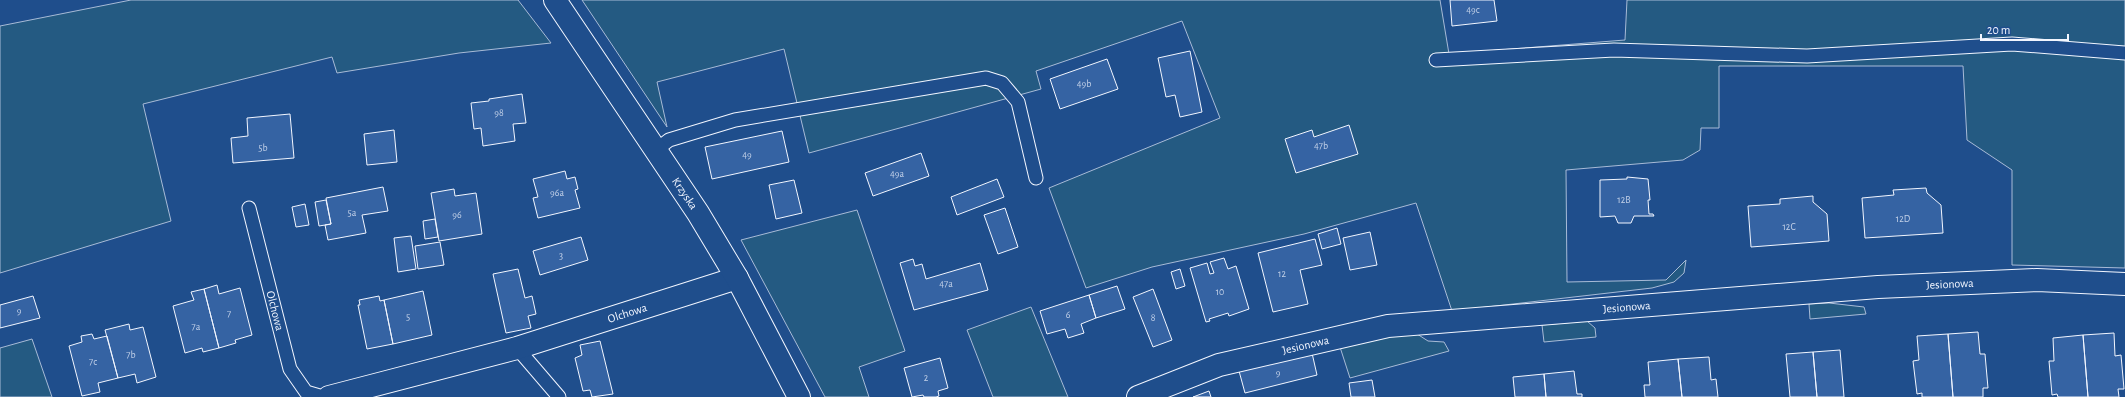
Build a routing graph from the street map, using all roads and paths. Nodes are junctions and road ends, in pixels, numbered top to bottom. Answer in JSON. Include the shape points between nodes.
{"nodes":[{"id":1,"x":555,"y":0,"type":"edge"},
{"id":2,"x":2125,"y":53,"type":"edge"},
{"id":3,"x":1436,"y":60,"type":"dead end"},
{"id":4,"x":656,"y":150,"type":"junction"},
{"id":5,"x":1036,"y":178,"type":"dead end"},
{"id":6,"x":249,"y":208,"type":"dead end"},
{"id":7,"x":736,"y":278,"type":"junction"},
{"id":8,"x":2125,"y":284,"type":"edge"},
{"id":9,"x":517,"y":348,"type":"junction"},
{"id":10,"x":323,"y":397,"type":"edge"},
{"id":11,"x":330,"y":397,"type":"edge"},
{"id":12,"x":559,"y":397,"type":"edge"},
{"id":13,"x":799,"y":397,"type":"edge"},
{"id":14,"x":1138,"y":397,"type":"edge"}],
"edges":[{"from":1,"to":4,"type":"street","name":"Krzyska"},
{"from":2,"to":3,"type":"lane","via":[[2012,44],[1807,56],[1614,50]]},
{"from":4,"to":5,"type":"lane","via":[[669,140],[735,120],[986,78],[1002,83],[1018,102]]},
{"from":4,"to":7,"type":"street","name":"Krzyska"},
{"from":6,"to":10,"type":"lane","name":"Olchowa","via":[[290,369],[306,392]]},
{"from":7,"to":9,"type":"street","name":"Olchowa"},
{"from":7,"to":13,"type":"street","name":"Krzyska"},
{"from":8,"to":14,"type":"street","name":"Jesionowa","via":[[2037,280],[1878,287],[1388,326],[1219,365]]},
{"from":9,"to":11,"type":"street","name":"Olchowa"},
{"from":9,"to":12,"type":"lane"}]}
